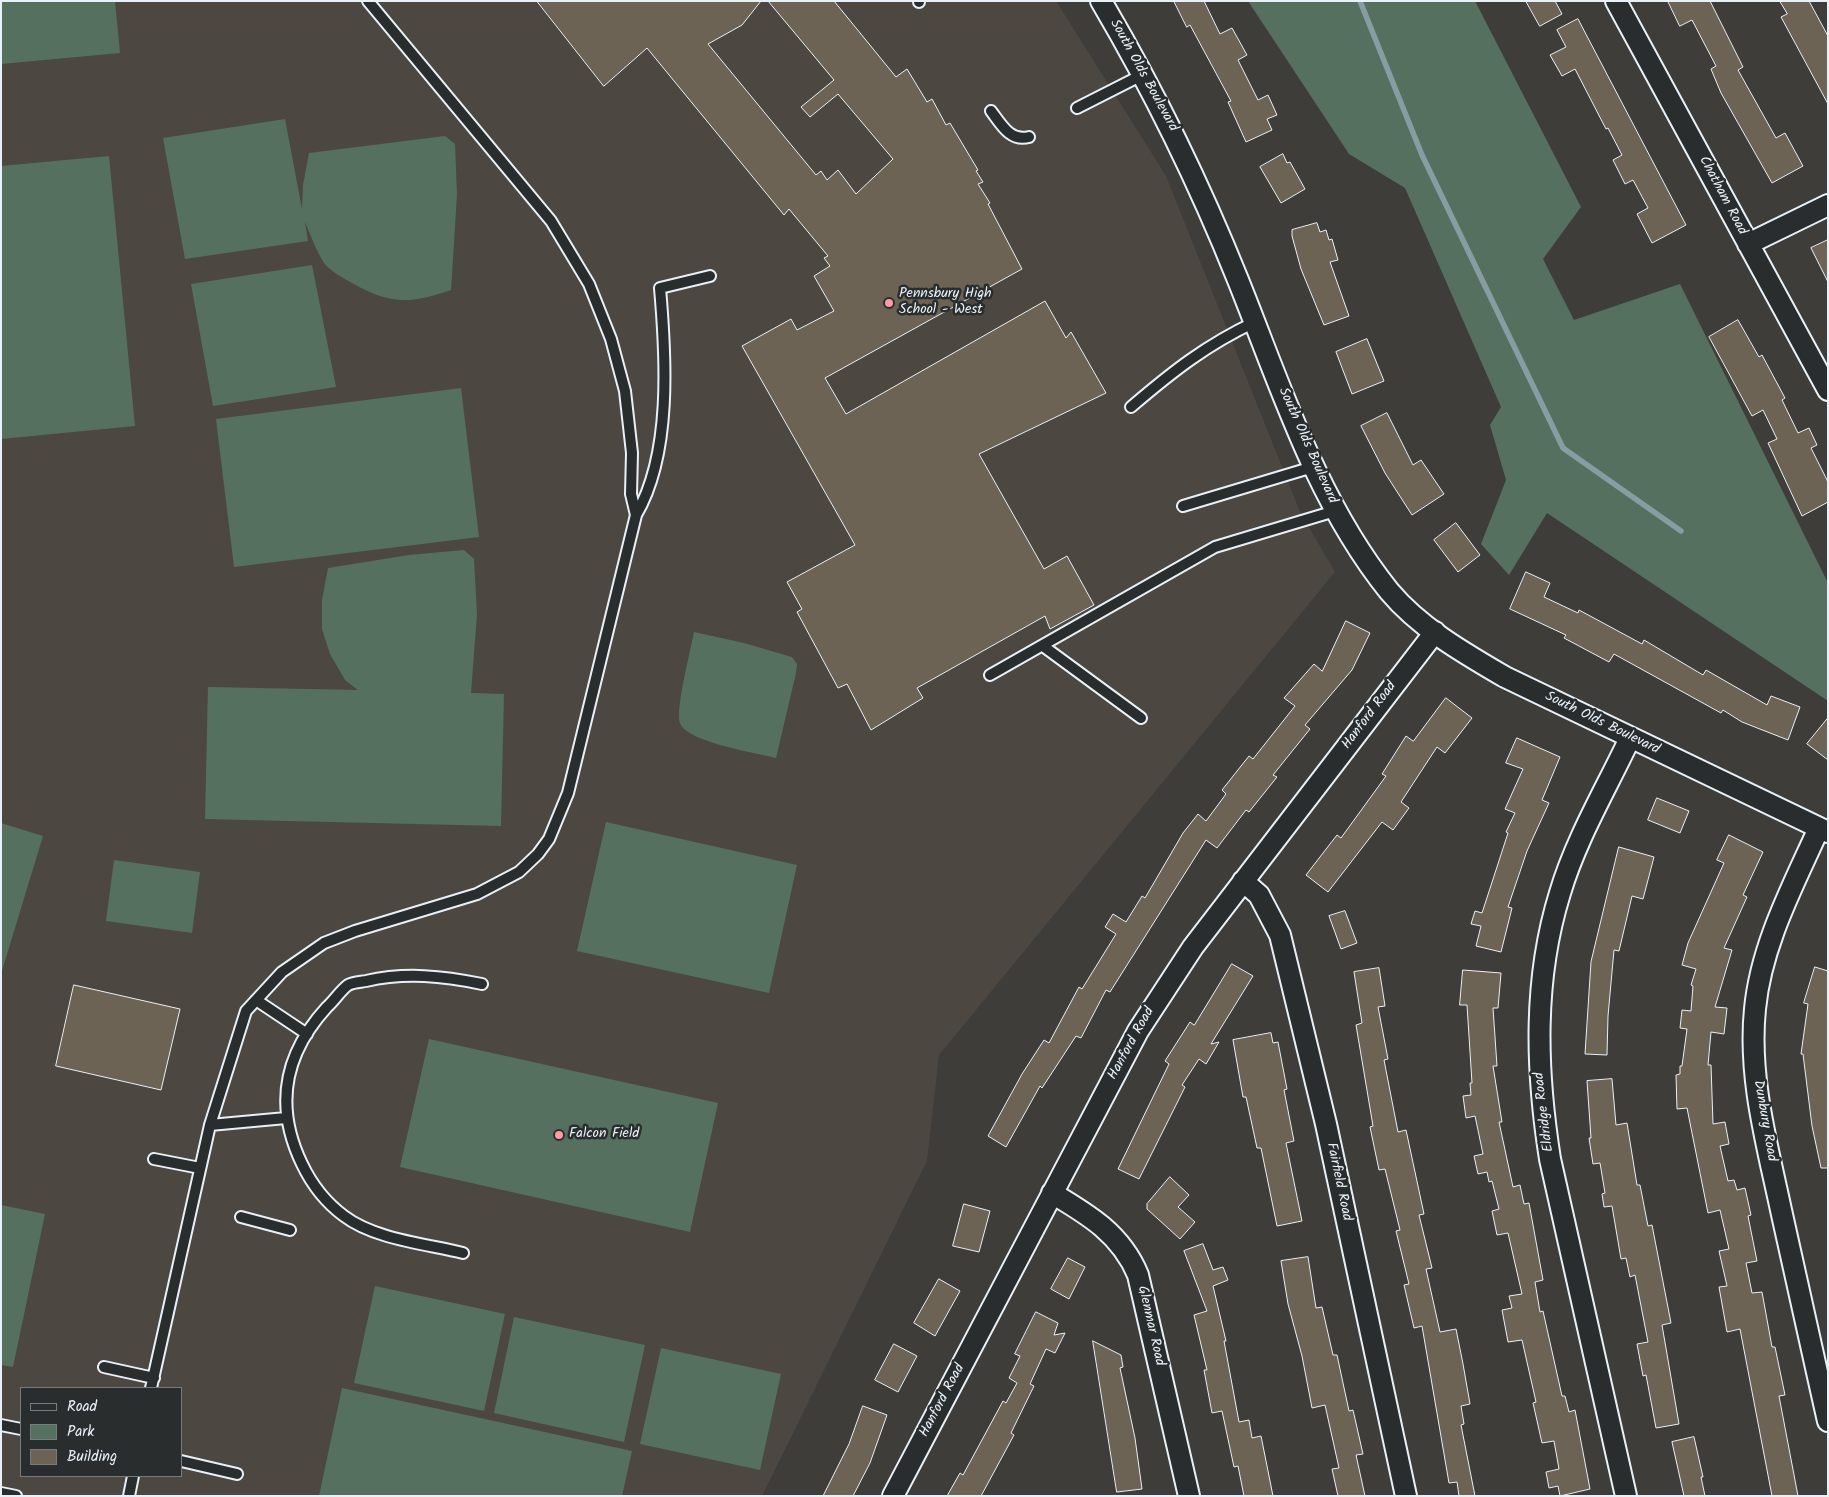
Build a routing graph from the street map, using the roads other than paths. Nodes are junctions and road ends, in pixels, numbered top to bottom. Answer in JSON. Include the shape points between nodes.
{"nodes":[{"id":1,"x":368,"y":1,"type":"edge"},
{"id":2,"x":1102,"y":1,"type":"edge"},
{"id":3,"x":1616,"y":1,"type":"edge"},
{"id":4,"x":1144,"y":74,"type":"junction"},
{"id":5,"x":1077,"y":108,"type":"dead end"},
{"id":6,"x":991,"y":111,"type":"dead end"},
{"id":7,"x":1029,"y":137,"type":"dead end"},
{"id":8,"x":1828,"y":205,"type":"edge"},
{"id":9,"x":1748,"y":244,"type":"junction"},
{"id":10,"x":710,"y":276,"type":"dead end"},
{"id":11,"x":1254,"y":322,"type":"junction"},
{"id":12,"x":1828,"y":390,"type":"edge"},
{"id":13,"x":1131,"y":407,"type":"dead end"},
{"id":14,"x":1313,"y":467,"type":"junction"},
{"id":15,"x":1183,"y":506,"type":"dead end"},
{"id":16,"x":1335,"y":511,"type":"junction"},
{"id":17,"x":636,"y":515,"type":"junction"},
{"id":18,"x":1435,"y":632,"type":"junction"},
{"id":19,"x":1047,"y":649,"type":"junction"},
{"id":20,"x":990,"y":675,"type":"dead end"},
{"id":21,"x":1141,"y":718,"type":"dead end"},
{"id":22,"x":1630,"y":738,"type":"junction"},
{"id":23,"x":1823,"y":830,"type":"edge"},
{"id":24,"x":1243,"y":881,"type":"junction"},
{"id":25,"x":482,"y":984,"type":"dead end"},
{"id":26,"x":256,"y":1000,"type":"junction"},
{"id":27,"x":307,"y":1034,"type":"junction"},
{"id":28,"x":286,"y":1118,"type":"junction"},
{"id":29,"x":210,"y":1124,"type":"junction"},
{"id":30,"x":154,"y":1159,"type":"dead end"},
{"id":31,"x":200,"y":1168,"type":"junction"},
{"id":32,"x":1052,"y":1193,"type":"junction"},
{"id":33,"x":241,"y":1217,"type":"dead end"},
{"id":34,"x":290,"y":1230,"type":"dead end"},
{"id":35,"x":463,"y":1253,"type":"dead end"},
{"id":36,"x":104,"y":1367,"type":"dead end"},
{"id":37,"x":152,"y":1383,"type":"edge"},
{"id":38,"x":1828,"y":1421,"type":"edge"},
{"id":39,"x":1,"y":1425,"type":"edge"},
{"id":40,"x":20,"y":1429,"type":"edge"},
{"id":41,"x":182,"y":1461,"type":"edge"},
{"id":42,"x":237,"y":1474,"type":"dead end"},
{"id":43,"x":133,"y":1477,"type":"edge"},
{"id":44,"x":1,"y":1493,"type":"edge"},
{"id":45,"x":16,"y":1496,"type":"edge"},
{"id":46,"x":129,"y":1496,"type":"edge"},
{"id":47,"x":893,"y":1496,"type":"edge"},
{"id":48,"x":1189,"y":1496,"type":"edge"},
{"id":49,"x":1406,"y":1496,"type":"edge"},
{"id":50,"x":1626,"y":1496,"type":"edge"}],
"edges":[{"from":1,"to":17,"type":"lane","via":[[551,221],[589,284],[611,339],[625,391]]},
{"from":2,"to":4,"type":"street","name":"South Olds Boulevard"},
{"from":3,"to":9,"type":"street","name":"Chatham Road"},
{"from":4,"to":5,"type":"lane"},
{"from":4,"to":11,"type":"street","name":"South Olds Boulevard","via":[[1208,207]]},
{"from":6,"to":7,"type":"lane","via":[[1013,137]]},
{"from":8,"to":9,"type":"street"},
{"from":9,"to":12,"type":"street","name":"Chatham Road"},
{"from":10,"to":17,"type":"lane","via":[[660,288],[664,371],[662,418],[646,498]]},
{"from":11,"to":13,"type":"lane","via":[[1218,340],[1170,373]]},
{"from":11,"to":14,"type":"street","name":"South Olds Boulevard"},
{"from":14,"to":15,"type":"lane"},
{"from":14,"to":16,"type":"street","name":"South Olds Boulevard"},
{"from":16,"to":18,"type":"street","name":"South Olds Boulevard","via":[[1390,591]]},
{"from":16,"to":19,"type":"lane","via":[[1215,547]]},
{"from":17,"to":26,"type":"lane","via":[[568,793],[556,826],[538,854],[519,872],[486,890],[324,943],[282,972]]},
{"from":18,"to":22,"type":"street","name":"South Olds Boulevard","via":[[1466,656]]},
{"from":18,"to":24,"type":"street","name":"Hanford Road"},
{"from":19,"to":20,"type":"lane"},
{"from":19,"to":21,"type":"lane"},
{"from":22,"to":23,"type":"street","name":"South Olds Boulevard"},
{"from":22,"to":50,"type":"street","name":"Eldridge Road","via":[[1579,842],[1560,892],[1543,967],[1539,1030],[1542,1107],[1550,1159]]},
{"from":23,"to":38,"type":"street","name":"Dunbury Road","via":[[1770,942],[1758,986],[1753,1051],[1764,1133]]},
{"from":24,"to":32,"type":"street","name":"Hanford Road","via":[[1192,947],[1156,1001]]},
{"from":24,"to":49,"type":"street","name":"Fairfield Road","via":[[1258,895],[1280,935],[1326,1124]]},
{"from":25,"to":27,"type":"lane","via":[[447,976],[394,975],[349,984],[314,1021]]},
{"from":26,"to":27,"type":"lane"},
{"from":26,"to":29,"type":"lane","via":[[246,1011]]},
{"from":27,"to":28,"type":"lane","via":[[297,1051],[288,1082]]},
{"from":28,"to":29,"type":"lane"},
{"from":28,"to":35,"type":"lane","via":[[298,1156],[314,1187],[344,1217],[375,1232]]},
{"from":29,"to":31,"type":"lane"},
{"from":30,"to":31,"type":"lane"},
{"from":31,"to":37,"type":"lane"},
{"from":32,"to":47,"type":"street","name":"Hanford Road"},
{"from":32,"to":48,"type":"street","name":"Glenmar Road","via":[[1106,1228],[1122,1244],[1132,1261]]},
{"from":33,"to":34,"type":"lane"},
{"from":36,"to":37,"type":"lane"},
{"from":39,"to":40,"type":"lane"},
{"from":41,"to":42,"type":"lane"},
{"from":43,"to":46,"type":"lane"},
{"from":44,"to":45,"type":"lane"}]}
